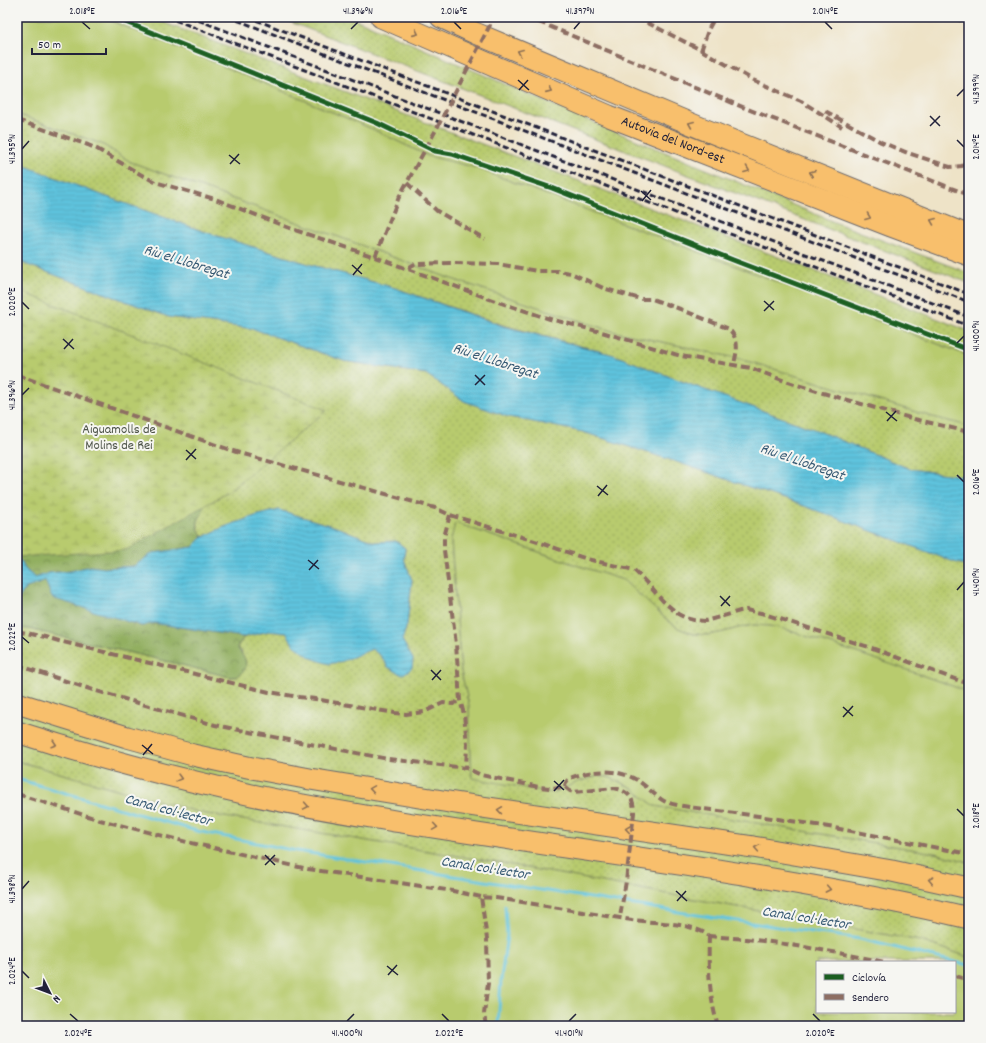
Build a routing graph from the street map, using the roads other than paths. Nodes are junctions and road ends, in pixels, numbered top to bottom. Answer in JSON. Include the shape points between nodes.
{"nodes":[{"id":1,"x":381,"y":17,"type":"edge"},
{"id":2,"x":441,"y":17,"type":"edge"},
{"id":3,"x":969,"y":236,"type":"edge"},
{"id":4,"x":969,"y":255,"type":"edge"},
{"id":5,"x":17,"y":702,"type":"edge"},
{"id":6,"x":17,"y":732,"type":"edge"},
{"id":7,"x":969,"y":888,"type":"edge"},
{"id":8,"x":969,"y":918,"type":"edge"}],
"edges":[{"from":1,"to":4,"type":"highway","name":"Autovia del Nord-est","one_way":true,"via":[[609,116]]},
{"from":3,"to":2,"type":"highway","name":"Autovia del Nord-est","one_way":true,"via":[[701,128]]},
{"from":7,"to":5,"type":"highway","one_way":true,"via":[[892,871],[753,847],[455,803],[252,768],[127,737]]},
{"from":6,"to":8,"type":"highway","one_way":true,"via":[[193,782],[295,804],[790,882]]}]}
